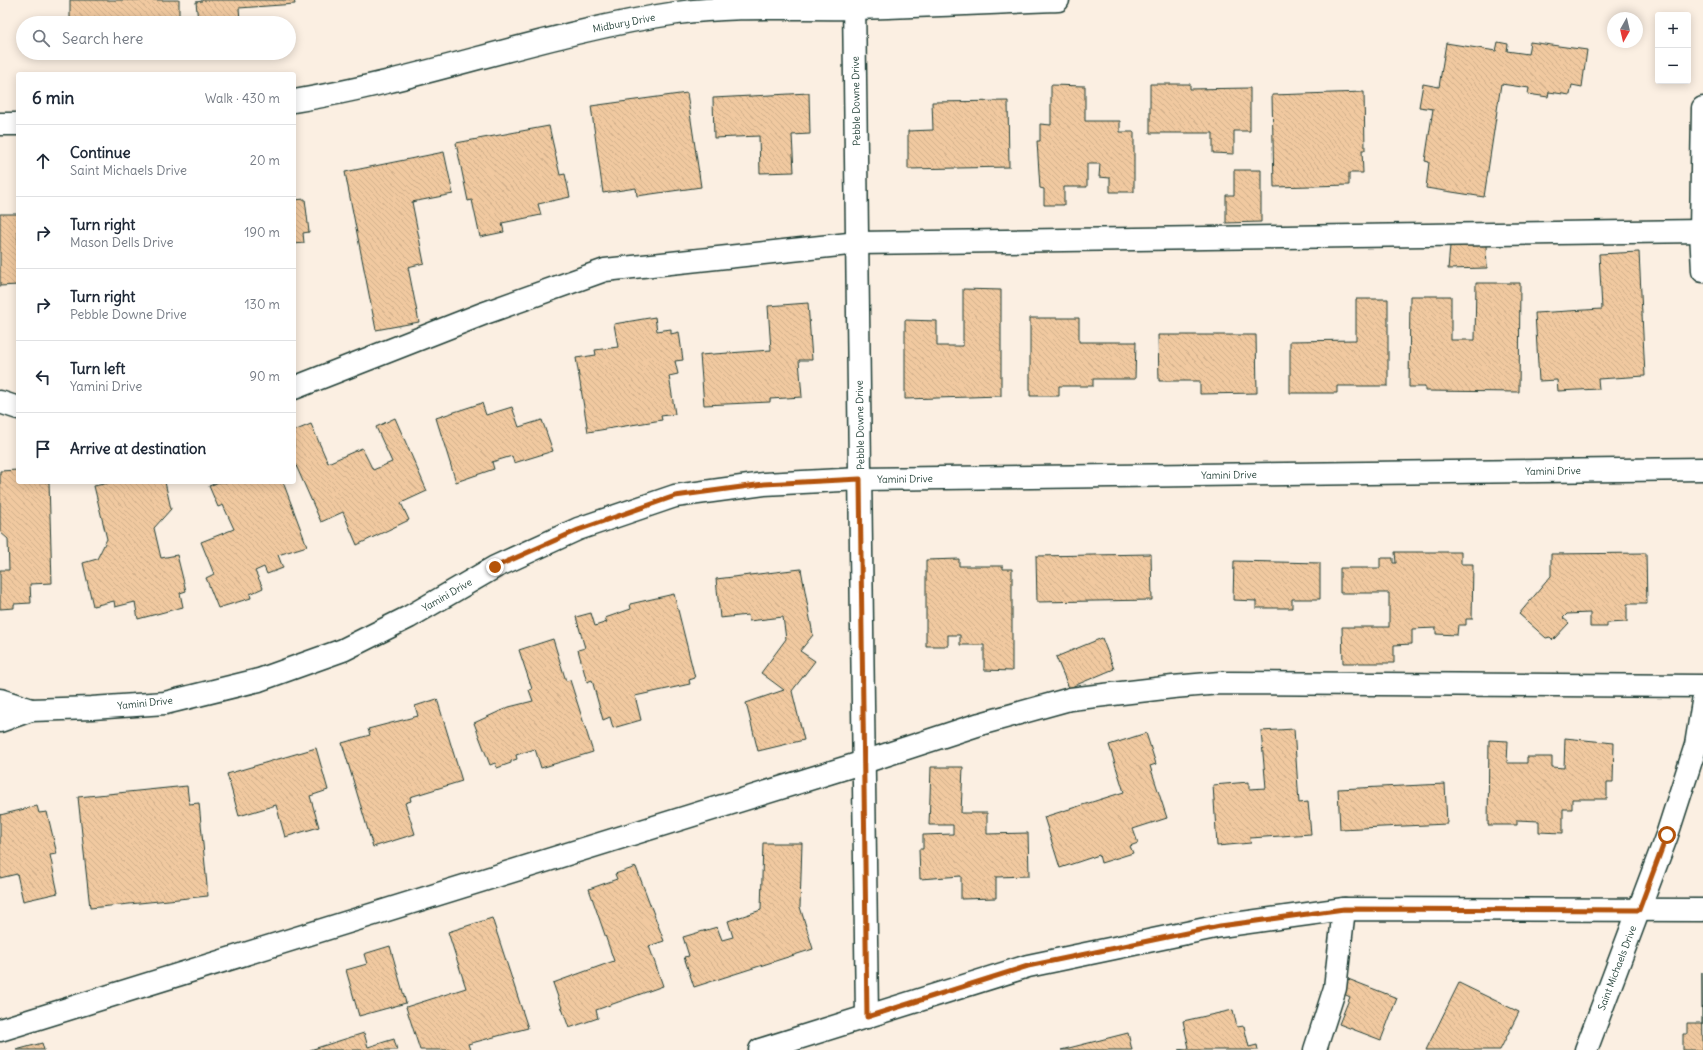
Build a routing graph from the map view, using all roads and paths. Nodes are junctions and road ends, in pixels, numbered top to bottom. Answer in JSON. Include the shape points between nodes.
{"nodes":[{"id":1,"x":1058,"y":0,"type":"edge"},
{"id":2,"x":854,"y":4,"type":"edge"},
{"id":3,"x":296,"y":101,"type":"edge"},
{"id":4,"x":1703,"y":108,"type":"edge"},
{"id":5,"x":0,"y":124,"type":"edge"},
{"id":6,"x":16,"y":124,"type":"edge"},
{"id":7,"x":1701,"y":231,"type":"junction"},
{"id":8,"x":858,"y":243,"type":"junction"},
{"id":9,"x":1703,"y":262,"type":"edge"},
{"id":10,"x":296,"y":387,"type":"edge"},
{"id":11,"x":0,"y":402,"type":"edge"},
{"id":12,"x":16,"y":407,"type":"edge"},
{"id":13,"x":1703,"y":469,"type":"edge"},
{"id":14,"x":860,"y":479,"type":"junction"},
{"id":15,"x":1703,"y":686,"type":"edge"},
{"id":16,"x":0,"y":700,"type":"edge"},
{"id":17,"x":1703,"y":702,"type":"edge"},
{"id":18,"x":31,"y":710,"type":"junction"},
{"id":19,"x":0,"y":721,"type":"edge"},
{"id":20,"x":864,"y":762,"type":"junction"},
{"id":21,"x":1344,"y":909,"type":"junction"},
{"id":22,"x":1639,"y":910,"type":"junction"},
{"id":23,"x":1703,"y":910,"type":"edge"},
{"id":24,"x":867,"y":1017,"type":"junction"},
{"id":25,"x":0,"y":1030,"type":"edge"},
{"id":26,"x":760,"y":1050,"type":"edge"},
{"id":27,"x":1315,"y":1050,"type":"edge"},
{"id":28,"x":1586,"y":1050,"type":"edge"}],
"edges":[{"from":1,"to":2,"type":"street","name":"Midbury Drive"},
{"from":2,"to":3,"type":"street","name":"Midbury Drive","via":[[744,7],[678,13],[594,28],[340,93]]},
{"from":2,"to":8,"type":"street","name":"Pebble Downe Drive"},
{"from":4,"to":7,"type":"street"},
{"from":5,"to":6,"type":"street"},
{"from":7,"to":8,"type":"street"},
{"from":7,"to":9,"type":"street"},
{"from":8,"to":10,"type":"street","via":[[605,270],[485,313]]},
{"from":8,"to":14,"type":"street","name":"Pebble Downe Drive"},
{"from":11,"to":12,"type":"street"},
{"from":13,"to":14,"type":"street","name":"Yamini Drive"},
{"from":14,"to":18,"type":"street","name":"Yamini Drive","via":[[764,484],[675,496],[578,530],[495,567],[409,618],[343,650],[259,680],[165,703]]},
{"from":14,"to":20,"type":"street","name":"Pebble Downe Drive"},
{"from":15,"to":20,"type":"street","via":[[1220,683],[1173,687],[1070,700],[980,724]]},
{"from":16,"to":18,"type":"street","name":"Yamini Drive"},
{"from":17,"to":22,"type":"street","name":"Saint Michaels Drive","via":[[1696,745]]},
{"from":18,"to":19,"type":"street","name":"Yamini Drive"},
{"from":20,"to":24,"type":"street","name":"Pebble Downe Drive"},
{"from":20,"to":25,"type":"street"},
{"from":21,"to":22,"type":"street"},
{"from":21,"to":24,"type":"street","via":[[1220,926],[1028,966]]},
{"from":21,"to":27,"type":"street","via":[[1335,988]]},
{"from":22,"to":23,"type":"street"},
{"from":22,"to":28,"type":"street","name":"Saint Michaels Drive"},
{"from":24,"to":26,"type":"street"}]}
